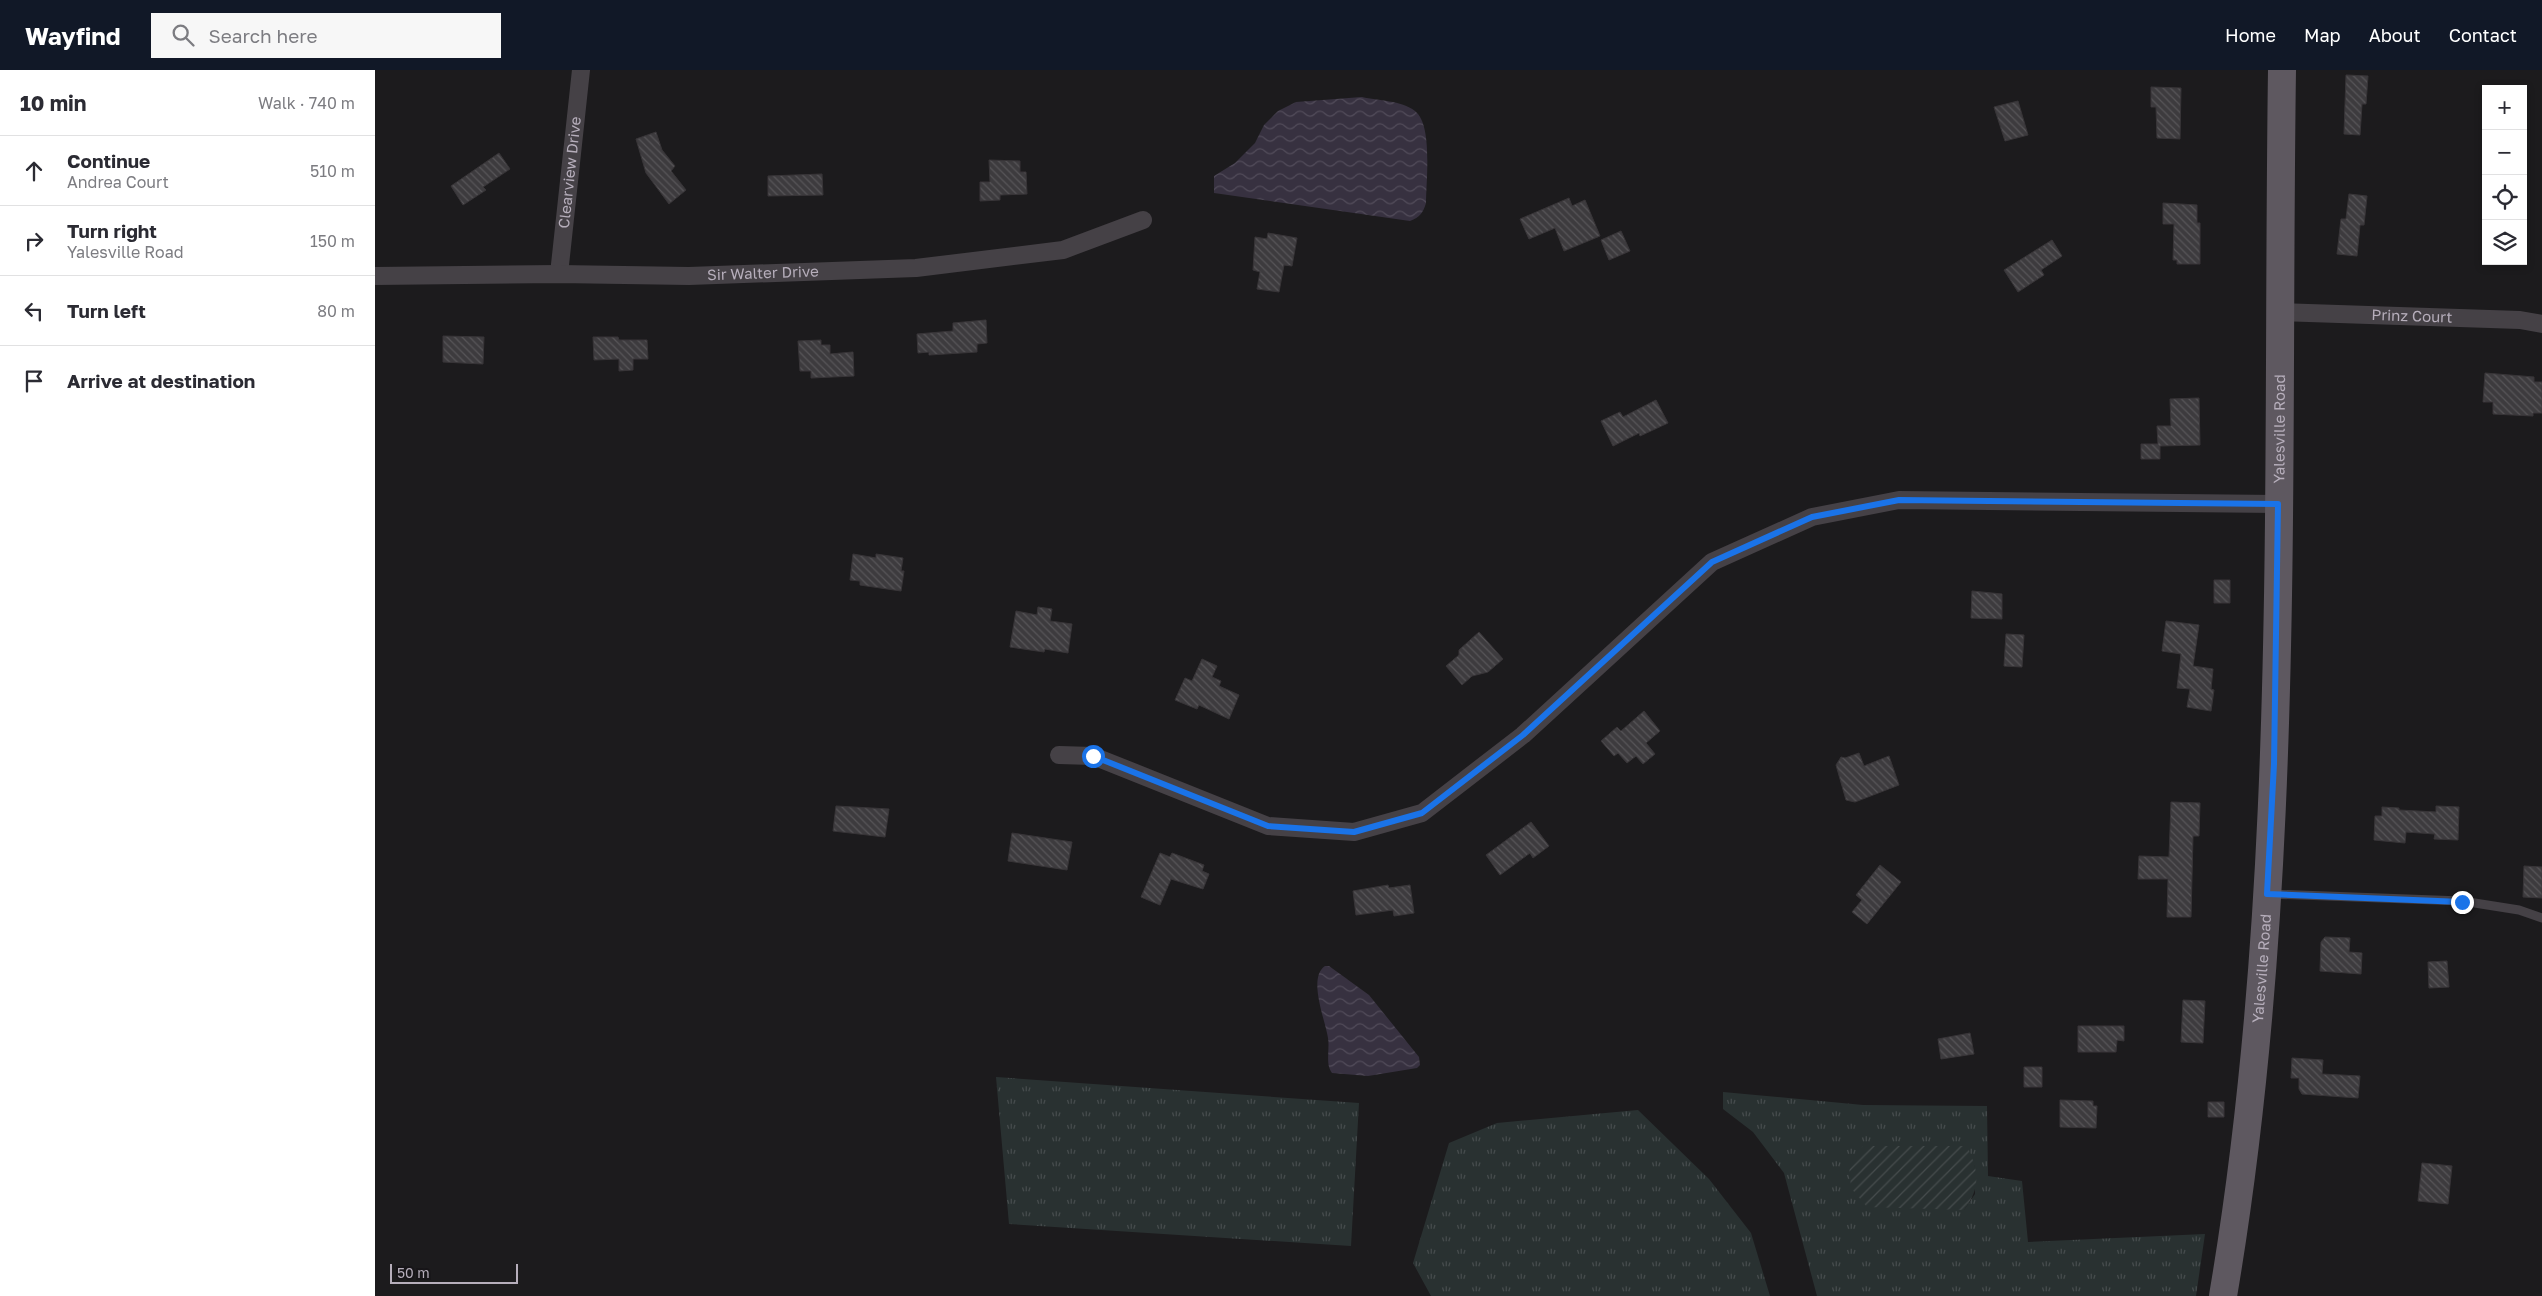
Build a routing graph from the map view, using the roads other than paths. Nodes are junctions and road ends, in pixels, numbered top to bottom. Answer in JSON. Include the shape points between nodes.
{"nodes":[{"id":1,"x":581,"y":70,"type":"edge"},
{"id":2,"x":2282,"y":70,"type":"edge"},
{"id":3,"x":1143,"y":220,"type":"dead end"},
{"id":4,"x":559,"y":274,"type":"junction"},
{"id":5,"x":375,"y":276,"type":"edge"},
{"id":6,"x":2281,"y":312,"type":"junction"},
{"id":7,"x":2542,"y":324,"type":"edge"},
{"id":8,"x":2278,"y":504,"type":"junction"},
{"id":9,"x":1059,"y":755,"type":"dead end"},
{"id":10,"x":2267,"y":894,"type":"junction"},
{"id":11,"x":2542,"y":918,"type":"edge"},
{"id":12,"x":2223,"y":1296,"type":"edge"}],
"edges":[{"from":1,"to":4,"type":"street","name":"Clearview Drive"},
{"from":2,"to":6,"type":"main road","name":"Yalesville Road"},
{"from":3,"to":4,"type":"street","name":"Sir Walter Drive","via":[[1063,250],[916,268],[689,276]]},
{"from":4,"to":5,"type":"street","name":"Sir Walter Drive"},
{"from":6,"to":7,"type":"street","name":"Prinz Court","via":[[2521,320]]},
{"from":6,"to":8,"type":"main road","name":"Yalesville Road"},
{"from":8,"to":9,"type":"street","via":[[1899,500],[1812,517],[1712,562],[1523,735],[1422,813],[1354,832],[1268,826],[1093,756]]},
{"from":8,"to":10,"type":"main road","name":"Yalesville Road","via":[[2274,764]]},
{"from":10,"to":11,"type":"lane","via":[[2462,902],[2519,910]]},
{"from":10,"to":12,"type":"main road","name":"Yalesville Road","via":[[2239,1195]]}]}
